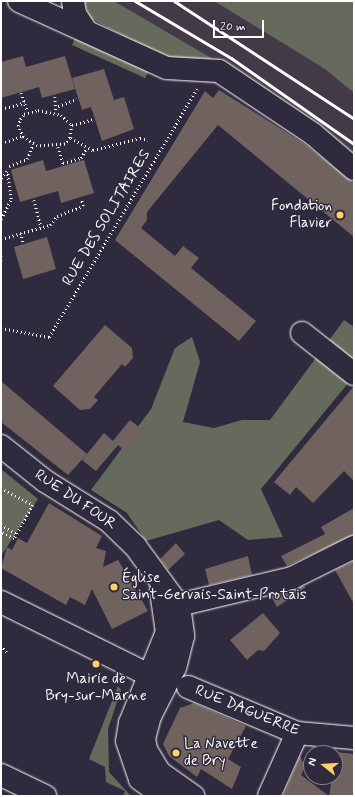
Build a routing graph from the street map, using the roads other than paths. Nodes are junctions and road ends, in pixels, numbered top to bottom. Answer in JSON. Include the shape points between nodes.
{"nodes":[{"id":1,"x":19,"y":1,"type":"edge"},
{"id":2,"x":73,"y":1,"type":"edge"},
{"id":3,"x":54,"y":6,"type":"edge"},
{"id":4,"x":86,"y":31,"type":"junction"},
{"id":5,"x":354,"y":169,"type":"edge"},
{"id":6,"x":302,"y":333,"type":"dead end"},
{"id":7,"x":354,"y":374,"type":"edge"},
{"id":8,"x":1,"y":446,"type":"edge"},
{"id":9,"x":354,"y":547,"type":"edge"},
{"id":10,"x":1,"y":602,"type":"edge"},
{"id":11,"x":172,"y":607,"type":"junction"},
{"id":12,"x":150,"y":675,"type":"junction"},
{"id":13,"x":188,"y":687,"type":"dead end"},
{"id":14,"x":160,"y":696,"type":"junction"},
{"id":15,"x":297,"y":734,"type":"junction"},
{"id":16,"x":354,"y":738,"type":"edge"},
{"id":17,"x":1,"y":774,"type":"edge"},
{"id":18,"x":45,"y":796,"type":"edge"},
{"id":19,"x":163,"y":796,"type":"edge"},
{"id":20,"x":193,"y":796,"type":"edge"},
{"id":21,"x":269,"y":796,"type":"edge"}],
"edges":[{"from":1,"to":3,"type":"street"},
{"from":2,"to":4,"type":"street","via":[[75,14]]},
{"from":3,"to":4,"type":"street"},
{"from":4,"to":5,"type":"street","via":[[167,68],[178,71],[210,68],[254,92],[313,134]]},
{"from":6,"to":7,"type":"street"},
{"from":8,"to":11,"type":"street","name":"RUE DU FOUR","via":[[45,481],[109,521],[135,546],[158,580]]},
{"from":9,"to":11,"type":"street","via":[[292,578]]},
{"from":10,"to":12,"type":"street"},
{"from":11,"to":12,"type":"street","via":[[167,632]]},
{"from":11,"to":14,"type":"street","via":[[183,636],[175,667]]},
{"from":12,"to":14,"type":"street"},
{"from":12,"to":19,"type":"street","via":[[130,723],[127,741],[140,779]]},
{"from":13,"to":15,"type":"street","name":"RUE DAGUERRE"},
{"from":14,"to":20,"type":"street","via":[[147,727],[146,750],[159,772]]},
{"from":15,"to":16,"type":"street","name":"RUE DAGUERRE"},
{"from":15,"to":21,"type":"street"},
{"from":17,"to":18,"type":"street"}]}
